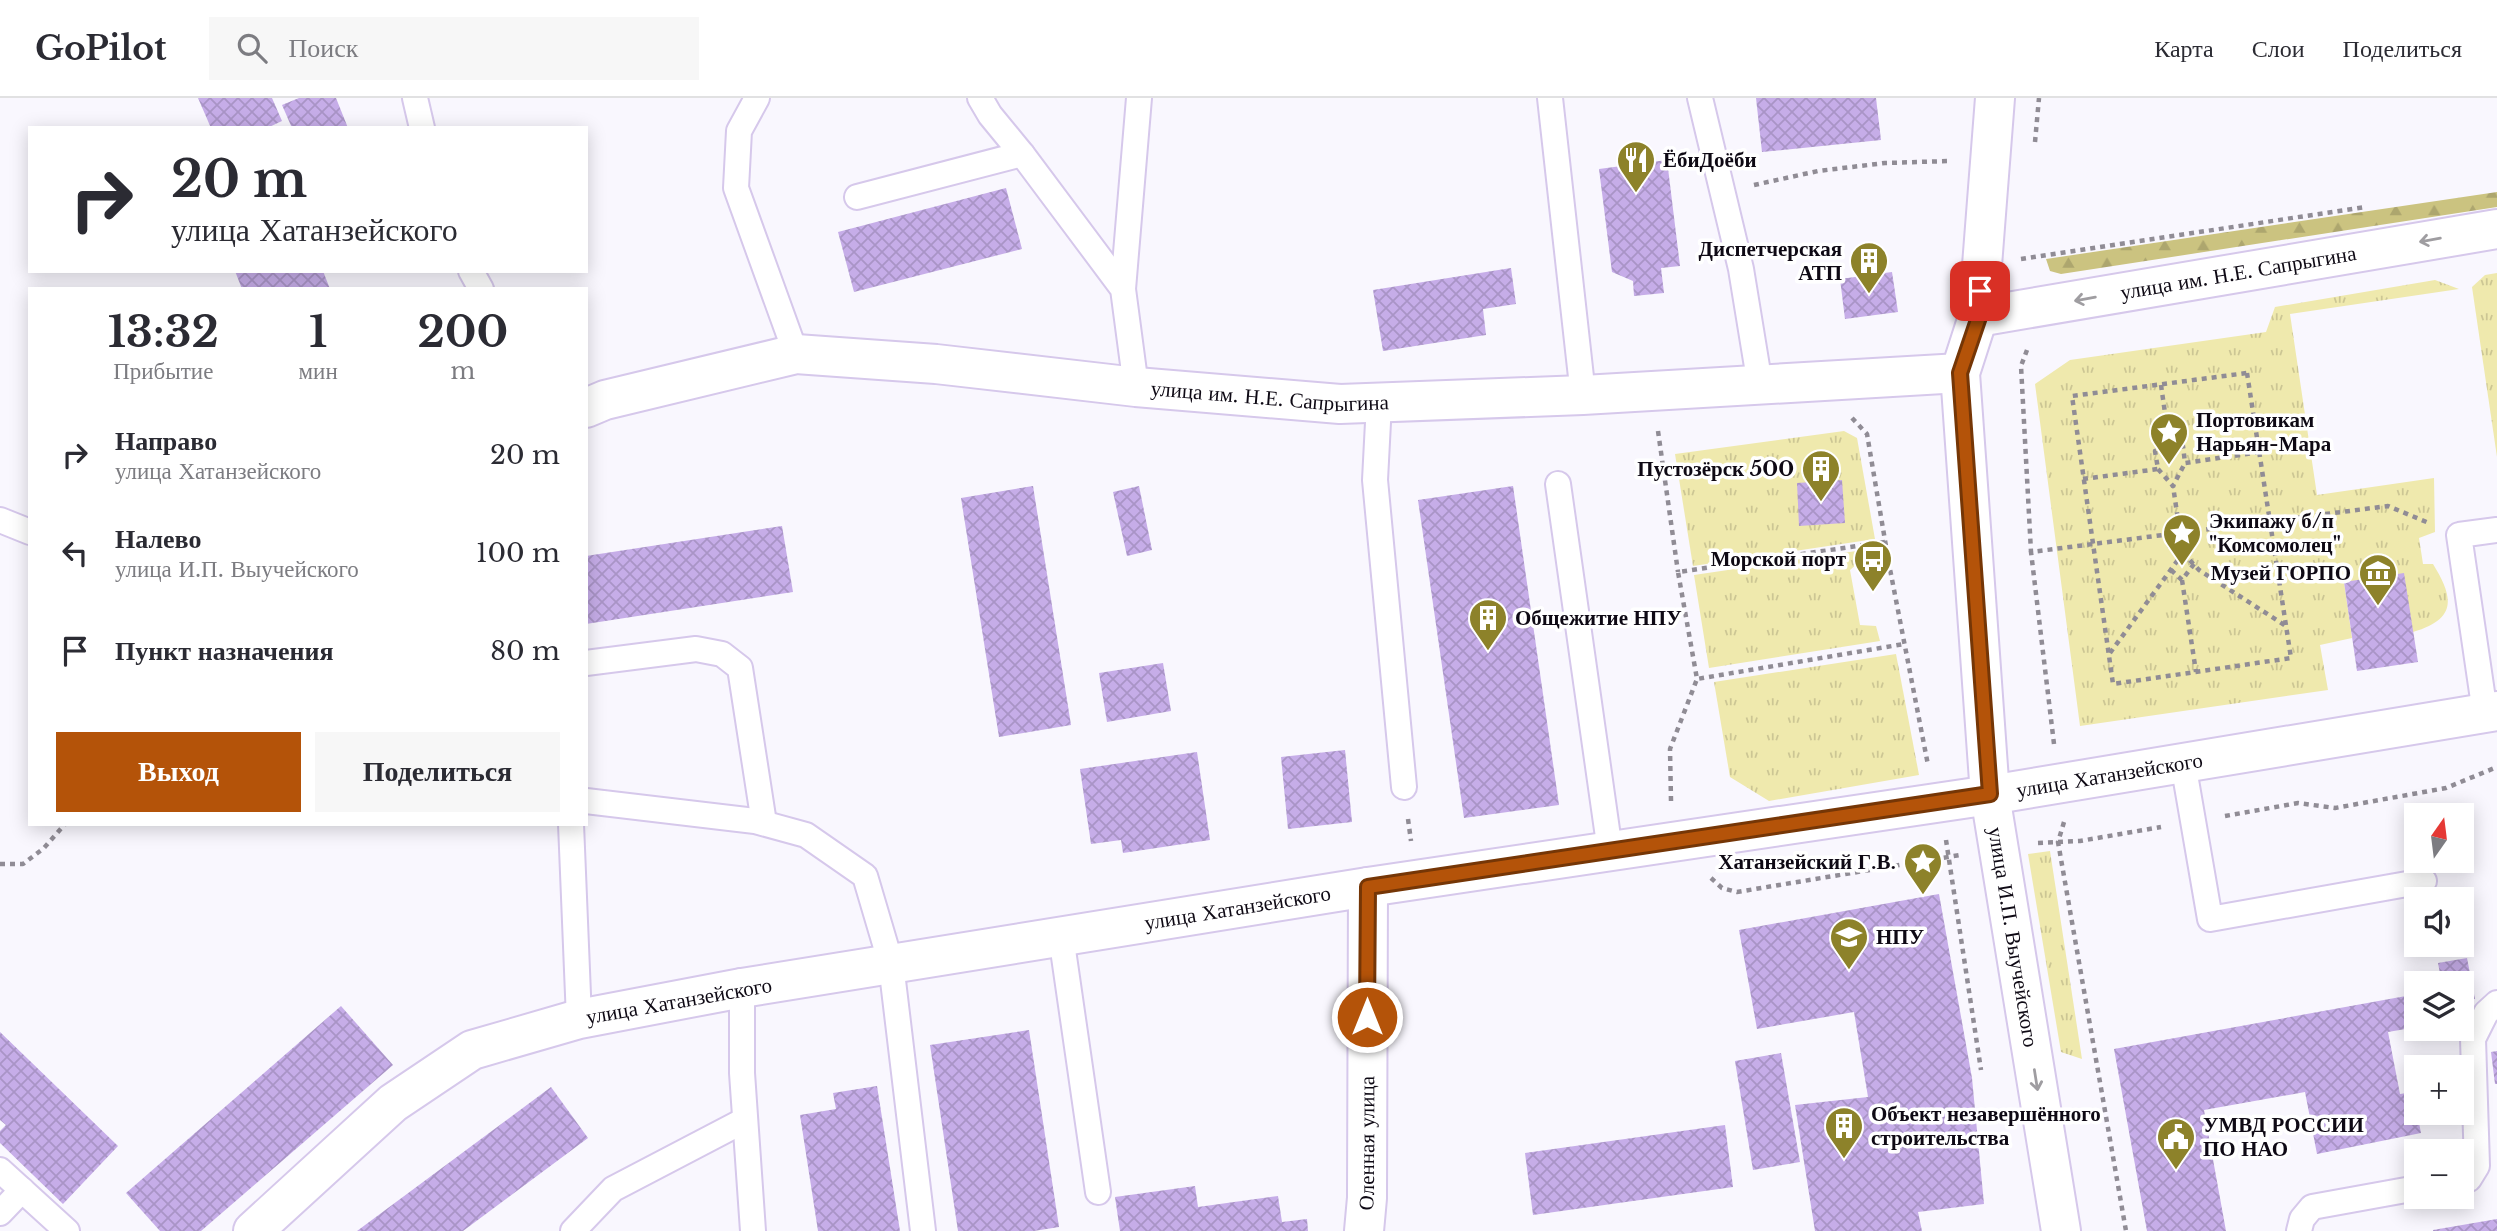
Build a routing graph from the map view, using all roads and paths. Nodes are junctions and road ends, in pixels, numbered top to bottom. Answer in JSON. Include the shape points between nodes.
{"nodes":[{"id":1,"x":415,"y":98,"type":"edge"},
{"id":2,"x":757,"y":98,"type":"edge"},
{"id":3,"x":980,"y":98,"type":"edge"},
{"id":4,"x":1139,"y":98,"type":"edge"},
{"id":5,"x":1550,"y":98,"type":"edge"},
{"id":6,"x":1700,"y":98,"type":"edge"},
{"id":7,"x":1995,"y":98,"type":"edge"},
{"id":8,"x":422,"y":126,"type":"edge"},
{"id":9,"x":1021,"y":154,"type":"junction"},
{"id":10,"x":1990,"y":160,"type":"junction"},
{"id":11,"x":1723,"y":192,"type":"junction"},
{"id":12,"x":857,"y":197,"type":"dead end"},
{"id":13,"x":2375,"y":206,"type":"dead end"},
{"id":14,"x":2497,"y":229,"type":"edge"},
{"id":15,"x":1982,"y":264,"type":"junction"},
{"id":16,"x":1123,"y":289,"type":"junction"},
{"id":17,"x":1979,"y":317,"type":"junction"},
{"id":18,"x":2032,"y":346,"type":"dead end"},
{"id":19,"x":796,"y":354,"type":"junction"},
{"id":20,"x":1960,"y":373,"type":"junction"},
{"id":21,"x":1827,"y":381,"type":"junction"},
{"id":22,"x":2161,"y":384,"type":"junction"},
{"id":23,"x":1760,"y":385,"type":"junction"},
{"id":24,"x":1136,"y":387,"type":"junction"},
{"id":25,"x":1653,"y":391,"type":"junction"},
{"id":26,"x":1583,"y":396,"type":"junction"},
{"id":27,"x":1379,"y":403,"type":"junction"},
{"id":28,"x":588,"y":407,"type":"edge"},
{"id":29,"x":2170,"y":448,"type":"junction"},
{"id":30,"x":2260,"y":452,"type":"junction"},
{"id":31,"x":2185,"y":463,"type":"junction"},
{"id":32,"x":2158,"y":469,"type":"junction"},
{"id":33,"x":2084,"y":479,"type":"junction"},
{"id":34,"x":1558,"y":484,"type":"dead end"},
{"id":35,"x":2173,"y":486,"type":"junction"},
{"id":36,"x":0,"y":520,"type":"edge"},
{"id":37,"x":2270,"y":522,"type":"junction"},
{"id":38,"x":2497,"y":530,"type":"edge"},
{"id":39,"x":28,"y":532,"type":"edge"},
{"id":40,"x":2180,"y":533,"type":"junction"},
{"id":41,"x":2459,"y":535,"type":"junction"},
{"id":42,"x":1885,"y":542,"type":"junction"},
{"id":43,"x":2093,"y":544,"type":"junction"},
{"id":44,"x":2031,"y":552,"type":"junction"},
{"id":45,"x":2183,"y":553,"type":"junction"},
{"id":46,"x":2194,"y":564,"type":"junction"},
{"id":47,"x":2171,"y":570,"type":"junction"},
{"id":48,"x":1678,"y":572,"type":"junction"},
{"id":49,"x":2182,"y":580,"type":"junction"},
{"id":50,"x":2286,"y":626,"type":"junction"},
{"id":51,"x":1904,"y":645,"type":"junction"},
{"id":52,"x":2109,"y":654,"type":"junction"},
{"id":53,"x":588,"y":663,"type":"edge"},
{"id":54,"x":2196,"y":672,"type":"junction"},
{"id":55,"x":1697,"y":679,"type":"junction"},
{"id":56,"x":2491,"y":712,"type":"edge"},
{"id":57,"x":2056,"y":754,"type":"dead end"},
{"id":58,"x":2183,"y":763,"type":"junction"},
{"id":59,"x":1928,"y":766,"type":"dead end"},
{"id":60,"x":2497,"y":767,"type":"edge"},
{"id":61,"x":1404,"y":787,"type":"joint"},
{"id":62,"x":1990,"y":794,"type":"junction"},
{"id":63,"x":588,"y":801,"type":"edge"},
{"id":64,"x":2066,"y":816,"type":"dead end"},
{"id":65,"x":2194,"y":821,"type":"junction"},
{"id":66,"x":764,"y":823,"type":"junction"},
{"id":67,"x":63,"y":826,"type":"edge"},
{"id":68,"x":571,"y":826,"type":"edge"},
{"id":69,"x":1944,"y":829,"type":"dead end"},
{"id":70,"x":1673,"y":842,"type":"junction"},
{"id":71,"x":2058,"y":842,"type":"junction"},
{"id":72,"x":2026,"y":844,"type":"dead end"},
{"id":73,"x":1610,"y":851,"type":"junction"},
{"id":74,"x":1962,"y":855,"type":"dead end"},
{"id":75,"x":1948,"y":857,"type":"junction"},
{"id":76,"x":0,"y":864,"type":"edge"},
{"id":77,"x":1416,"y":880,"type":"junction"},
{"id":78,"x":2424,"y":881,"type":"dead end"},
{"id":79,"x":1368,"y":887,"type":"junction"},
{"id":80,"x":1062,"y":936,"type":"junction"},
{"id":81,"x":891,"y":964,"type":"junction"},
{"id":82,"x":742,"y":988,"type":"junction"},
{"id":83,"x":2497,"y":1003,"type":"edge"},
{"id":84,"x":579,"y":1019,"type":"junction"},
{"id":85,"x":1981,"y":1070,"type":"dead end"},
{"id":86,"x":745,"y":1120,"type":"junction"},
{"id":87,"x":0,"y":1170,"type":"edge"},
{"id":88,"x":2474,"y":1171,"type":"edge"},
{"id":89,"x":22,"y":1190,"type":"junction"},
{"id":90,"x":2404,"y":1190,"type":"edge"},
{"id":91,"x":1098,"y":1192,"type":"dead end"},
{"id":92,"x":0,"y":1213,"type":"edge"},
{"id":93,"x":574,"y":1230,"type":"edge"},
{"id":94,"x":67,"y":1231,"type":"edge"},
{"id":95,"x":253,"y":1231,"type":"edge"},
{"id":96,"x":753,"y":1231,"type":"edge"},
{"id":97,"x":923,"y":1231,"type":"edge"},
{"id":98,"x":1364,"y":1231,"type":"edge"},
{"id":99,"x":2061,"y":1231,"type":"edge"},
{"id":100,"x":2126,"y":1231,"type":"edge"},
{"id":101,"x":2300,"y":1231,"type":"edge"}],
"edges":[{"from":1,"to":8,"type":"lane"},
{"from":2,"to":19,"type":"lane","via":[[740,131],[736,188]]},
{"from":3,"to":9,"type":"lane"},
{"from":4,"to":16,"type":"lane"},
{"from":5,"to":26,"type":"lane"},
{"from":6,"to":11,"type":"lane"},
{"from":7,"to":10,"type":"street","name":"улица И.П. Выучейского"},
{"from":9,"to":12,"type":"lane"},
{"from":9,"to":16,"type":"lane"},
{"from":10,"to":11,"type":"path","via":[[1885,163],[1818,171]]},
{"from":10,"to":15,"type":"street","name":"улица И.П. Выучейского"},
{"from":11,"to":23,"type":"lane"},
{"from":13,"to":15,"type":"path"},
{"from":14,"to":17,"type":"street","name":"улица им. Н.Е. Сапрыгина","one_way":true},
{"from":15,"to":17,"type":"street","name":"улица И.П. Выучейского"},
{"from":16,"to":24,"type":"lane"},
{"from":17,"to":20,"type":"street","name":"улица И.П. Выучейского"},
{"from":18,"to":44,"type":"path","via":[[2021,366]]},
{"from":19,"to":24,"type":"street","name":"улица им. Н.Е. Сапрыгина","via":[[936,364]]},
{"from":19,"to":28,"type":"street","name":"улица им. Н.Е. Сапрыгина"},
{"from":20,"to":21,"type":"street","name":"улица им. Н.Е. Сапрыгина"},
{"from":20,"to":62,"type":"street","name":"улица И.П. Выучейского"},
{"from":21,"to":23,"type":"street","name":"улица им. Н.Е. Сапрыгина"},
{"from":21,"to":42,"type":"path","via":[[1854,423],[1867,433]]},
{"from":22,"to":29,"type":"path"},
{"from":22,"to":30,"type":"path","via":[[2247,373]]},
{"from":22,"to":33,"type":"path","via":[[2072,396]]},
{"from":23,"to":25,"type":"street","name":"улица им. Н.Е. Сапрыгина"},
{"from":24,"to":27,"type":"street","name":"улица им. Н.Е. Сапрыгина","via":[[1340,404]]},
{"from":25,"to":26,"type":"street","name":"улица им. Н.Е. Сапрыгина"},
{"from":25,"to":48,"type":"path"},
{"from":26,"to":27,"type":"street","name":"улица им. Н.Е. Сапрыгина"},
{"from":27,"to":61,"type":"lane","via":[[1375,480]]},
{"from":29,"to":31,"type":"path","via":[[2183,446]]},
{"from":29,"to":32,"type":"path","via":[[2155,450]]},
{"from":30,"to":31,"type":"path"},
{"from":30,"to":37,"type":"path"},
{"from":31,"to":35,"type":"path"},
{"from":32,"to":33,"type":"path"},
{"from":32,"to":35,"type":"path"},
{"from":33,"to":43,"type":"path"},
{"from":34,"to":73,"type":"lane"},
{"from":35,"to":40,"type":"path"},
{"from":36,"to":39,"type":"lane"},
{"from":37,"to":40,"type":"path"},
{"from":37,"to":41,"type":"path","via":[[2388,506]]},
{"from":37,"to":50,"type":"path"},
{"from":38,"to":41,"type":"lane"},
{"from":40,"to":43,"type":"path"},
{"from":40,"to":45,"type":"path"},
{"from":41,"to":56,"type":"lane"},
{"from":42,"to":48,"type":"path"},
{"from":42,"to":51,"type":"path"},
{"from":43,"to":44,"type":"path"},
{"from":43,"to":52,"type":"path"},
{"from":44,"to":57,"type":"path"},
{"from":45,"to":46,"type":"path"},
{"from":45,"to":47,"type":"path"},
{"from":46,"to":49,"type":"path"},
{"from":46,"to":50,"type":"path"},
{"from":47,"to":49,"type":"path"},
{"from":47,"to":52,"type":"path"},
{"from":48,"to":55,"type":"path"},
{"from":49,"to":54,"type":"path"},
{"from":50,"to":54,"type":"path","via":[[2291,658]]},
{"from":51,"to":55,"type":"path"},
{"from":51,"to":59,"type":"path"},
{"from":52,"to":54,"type":"path","via":[[2113,684]]},
{"from":53,"to":66,"type":"lane","via":[[696,649],[722,654],[740,668]]},
{"from":55,"to":70,"type":"path","via":[[1670,749]]},
{"from":56,"to":58,"type":"street","name":"улица Хатанзейского"},
{"from":58,"to":62,"type":"street","name":"улица Хатанзейского"},
{"from":58,"to":65,"type":"lane"},
{"from":60,"to":65,"type":"path","via":[[2446,788],[2335,808],[2298,803]]},
{"from":61,"to":77,"type":"path"},
{"from":62,"to":70,"type":"street","name":"улица Хатанзейского"},
{"from":62,"to":99,"type":"street","name":"улица И.П. Выучейского","one_way":true},
{"from":63,"to":66,"type":"lane"},
{"from":64,"to":71,"type":"path"},
{"from":65,"to":71,"type":"path"},
{"from":65,"to":78,"type":"lane","via":[[2210,919]]},
{"from":66,"to":81,"type":"lane","via":[[806,835],[865,876]]},
{"from":67,"to":76,"type":"path","via":[[23,864]]},
{"from":68,"to":84,"type":"lane"},
{"from":69,"to":75,"type":"path"},
{"from":70,"to":73,"type":"street","name":"улица Хатанзейского"},
{"from":70,"to":75,"type":"path","via":[[1722,888],[1737,892]]},
{"from":71,"to":72,"type":"path"},
{"from":71,"to":100,"type":"path"},
{"from":73,"to":77,"type":"street","name":"улица Хатанзейского"},
{"from":74,"to":75,"type":"path"},
{"from":75,"to":85,"type":"path"},
{"from":77,"to":79,"type":"street","name":"улица Хатанзейского"},
{"from":79,"to":80,"type":"street","name":"улица Хатанзейского"},
{"from":79,"to":98,"type":"street","name":"Оленная улица"},
{"from":80,"to":81,"type":"street","name":"улица Хатанзейского"},
{"from":80,"to":91,"type":"lane"},
{"from":81,"to":82,"type":"street","name":"улица Хатанзейского"},
{"from":81,"to":97,"type":"lane"},
{"from":82,"to":84,"type":"street","name":"улица Хатанзейского"},
{"from":82,"to":86,"type":"lane"},
{"from":83,"to":88,"type":"lane","via":[[2486,1013],[2473,1039]]},
{"from":84,"to":95,"type":"street","name":"улица Хатанзейского","via":[[472,1050],[393,1103]]},
{"from":86,"to":93,"type":"lane","via":[[613,1189]]},
{"from":86,"to":96,"type":"lane"},
{"from":87,"to":89,"type":"lane"},
{"from":89,"to":92,"type":"lane"},
{"from":89,"to":94,"type":"lane"},
{"from":90,"to":101,"type":"lane","via":[[2312,1206]]}]}
